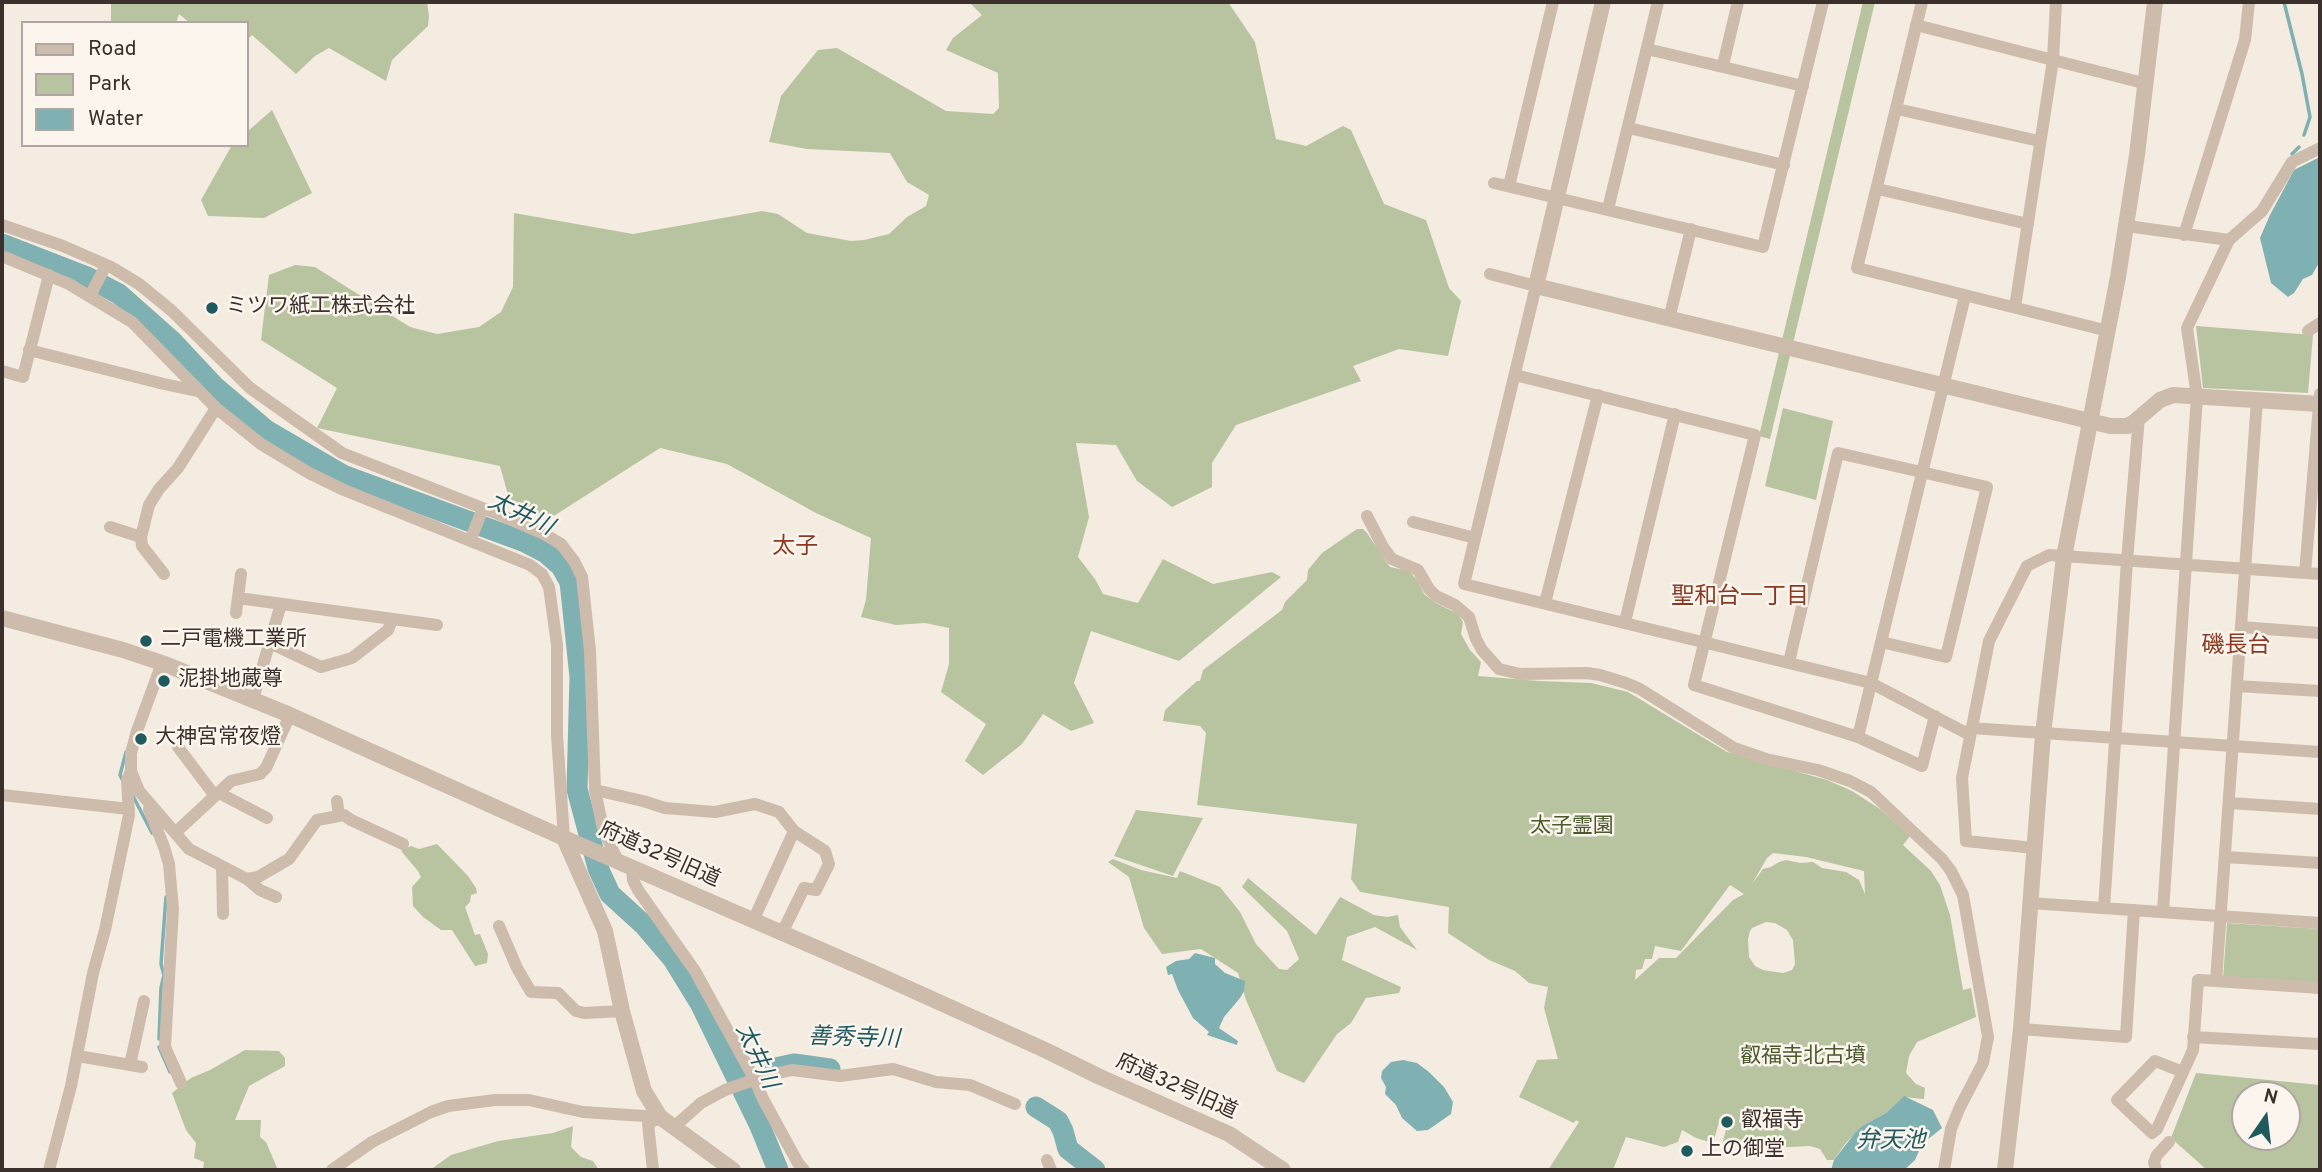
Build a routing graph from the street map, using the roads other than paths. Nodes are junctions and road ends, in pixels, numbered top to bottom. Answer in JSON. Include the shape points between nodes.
{"nodes":[{"id":1,"x":1553,"y":2,"type":"edge"},
{"id":2,"x":1603,"y":2,"type":"edge"},
{"id":3,"x":1658,"y":2,"type":"edge"},
{"id":4,"x":1738,"y":2,"type":"edge"},
{"id":5,"x":1823,"y":2,"type":"edge"},
{"id":6,"x":1922,"y":2,"type":"edge"},
{"id":7,"x":2056,"y":2,"type":"edge"},
{"id":8,"x":2155,"y":2,"type":"edge"},
{"id":9,"x":2249,"y":2,"type":"edge"},
{"id":10,"x":1916,"y":25,"type":"junction"},
{"id":11,"x":1647,"y":48,"type":"junction"},
{"id":12,"x":2053,"y":60,"type":"junction"},
{"id":13,"x":1723,"y":65,"type":"junction"},
{"id":14,"x":2147,"y":84,"type":"junction"},
{"id":15,"x":1803,"y":86,"type":"junction"},
{"id":16,"x":1897,"y":109,"type":"junction"},
{"id":17,"x":1629,"y":128,"type":"junction"},
{"id":18,"x":2320,"y":136,"type":"edge"},
{"id":19,"x":2039,"y":141,"type":"junction"},
{"id":20,"x":2315,"y":150,"type":"edge"},
{"id":21,"x":1784,"y":165,"type":"junction"},
{"id":22,"x":1494,"y":183,"type":"dead end"},
{"id":23,"x":1509,"y":186,"type":"junction"},
{"id":24,"x":1878,"y":189,"type":"junction"},
{"id":25,"x":1557,"y":198,"type":"junction"},
{"id":26,"x":1608,"y":209,"type":"junction"},
{"id":27,"x":2028,"y":224,"type":"junction"},
{"id":28,"x":2,"y":225,"type":"edge"},
{"id":29,"x":2127,"y":226,"type":"junction"},
{"id":30,"x":1691,"y":229,"type":"junction"},
{"id":31,"x":2183,"y":235,"type":"junction"},
{"id":32,"x":2229,"y":240,"type":"junction"},
{"id":33,"x":2,"y":256,"type":"edge"},
{"id":34,"x":106,"y":265,"type":"junction"},
{"id":35,"x":49,"y":275,"type":"junction"},
{"id":36,"x":1490,"y":275,"type":"dead end"},
{"id":37,"x":1536,"y":286,"type":"junction"},
{"id":38,"x":90,"y":296,"type":"junction"},
{"id":39,"x":1965,"y":296,"type":"junction"},
{"id":40,"x":2015,"y":307,"type":"junction"},
{"id":41,"x":1669,"y":318,"type":"junction"},
{"id":42,"x":2320,"y":323,"type":"edge"},
{"id":43,"x":2108,"y":331,"type":"junction"},
{"id":44,"x":2308,"y":331,"type":"dead end"},
{"id":45,"x":29,"y":350,"type":"junction"},
{"id":46,"x":2,"y":371,"type":"edge"},
{"id":47,"x":1515,"y":375,"type":"junction"},
{"id":48,"x":1944,"y":384,"type":"junction"},
{"id":49,"x":197,"y":391,"type":"junction"},
{"id":50,"x":1598,"y":395,"type":"junction"},
{"id":51,"x":2197,"y":396,"type":"junction"},
{"id":52,"x":2257,"y":400,"type":"junction"},
{"id":53,"x":2320,"y":401,"type":"edge"},
{"id":54,"x":216,"y":408,"type":"junction"},
{"id":55,"x":1675,"y":414,"type":"junction"},
{"id":56,"x":2139,"y":417,"type":"junction"},
{"id":57,"x":2089,"y":421,"type":"junction"},
{"id":58,"x":1922,"y":473,"type":"junction"},
{"id":59,"x":482,"y":511,"type":"junction"},
{"id":60,"x":1367,"y":516,"type":"dead end"},
{"id":61,"x":1413,"y":522,"type":"dead end"},
{"id":62,"x":110,"y":527,"type":"dead end"},
{"id":63,"x":141,"y":537,"type":"junction"},
{"id":64,"x":471,"y":538,"type":"junction"},
{"id":65,"x":1475,"y":538,"type":"junction"},
{"id":66,"x":2064,"y":557,"type":"junction"},
{"id":67,"x":2127,"y":561,"type":"junction"},
{"id":68,"x":2186,"y":566,"type":"junction"},
{"id":69,"x":2246,"y":570,"type":"junction"},
{"id":70,"x":2305,"y":573,"type":"junction"},
{"id":71,"x":164,"y":574,"type":"dead end"},
{"id":72,"x":241,"y":574,"type":"dead end"},
{"id":73,"x":2320,"y":574,"type":"edge"},
{"id":74,"x":1464,"y":584,"type":"junction"},
{"id":75,"x":238,"y":598,"type":"junction"},
{"id":76,"x":1545,"y":603,"type":"junction"},
{"id":77,"x":281,"y":604,"type":"junction"},
{"id":78,"x":1455,"y":605,"type":"junction"},
{"id":79,"x":236,"y":613,"type":"dead end"},
{"id":80,"x":2,"y":618,"type":"edge"},
{"id":81,"x":392,"y":620,"type":"junction"},
{"id":82,"x":1625,"y":622,"type":"junction"},
{"id":83,"x":437,"y":625,"type":"dead end"},
{"id":84,"x":2241,"y":627,"type":"junction"},
{"id":85,"x":2320,"y":633,"type":"edge"},
{"id":86,"x":1705,"y":642,"type":"junction"},
{"id":87,"x":1881,"y":642,"type":"junction"},
{"id":88,"x":270,"y":643,"type":"junction"},
{"id":89,"x":1789,"y":662,"type":"junction"},
{"id":90,"x":162,"y":663,"type":"junction"},
{"id":91,"x":1871,"y":683,"type":"junction"},
{"id":92,"x":2237,"y":686,"type":"junction"},
{"id":93,"x":2320,"y":691,"type":"edge"},
{"id":94,"x":253,"y":699,"type":"junction"},
{"id":95,"x":290,"y":715,"type":"junction"},
{"id":96,"x":1935,"y":716,"type":"junction"},
{"id":97,"x":1970,"y":731,"type":"junction"},
{"id":98,"x":2043,"y":734,"type":"junction"},
{"id":99,"x":1858,"y":737,"type":"junction"},
{"id":100,"x":2114,"y":738,"type":"junction"},
{"id":101,"x":2173,"y":742,"type":"junction"},
{"id":102,"x":2234,"y":746,"type":"junction"},
{"id":103,"x":178,"y":747,"type":"dead end"},
{"id":104,"x":2320,"y":752,"type":"edge"},
{"id":105,"x":131,"y":771,"type":"junction"},
{"id":106,"x":595,"y":790,"type":"junction"},
{"id":107,"x":2,"y":795,"type":"edge"},
{"id":108,"x":217,"y":795,"type":"junction"},
{"id":109,"x":337,"y":801,"type":"dead end"},
{"id":110,"x":148,"y":802,"type":"junction"},
{"id":111,"x":2230,"y":803,"type":"junction"},
{"id":112,"x":129,"y":809,"type":"junction"},
{"id":113,"x":2320,"y":809,"type":"edge"},
{"id":114,"x":265,"y":814,"type":"dead end"},
{"id":115,"x":339,"y":816,"type":"junction"},
{"id":116,"x":794,"y":831,"type":"junction"},
{"id":117,"x":174,"y":833,"type":"junction"},
{"id":118,"x":570,"y":841,"type":"junction"},
{"id":119,"x":403,"y":844,"type":"dead end"},
{"id":120,"x":2034,"y":848,"type":"junction"},
{"id":121,"x":2226,"y":857,"type":"junction"},
{"id":122,"x":620,"y":863,"type":"junction"},
{"id":123,"x":2320,"y":863,"type":"edge"},
{"id":124,"x":222,"y":866,"type":"junction"},
{"id":125,"x":247,"y":879,"type":"junction"},
{"id":126,"x":276,"y":897,"type":"dead end"},
{"id":127,"x":2030,"y":903,"type":"junction"},
{"id":128,"x":2104,"y":908,"type":"junction"},
{"id":129,"x":2134,"y":910,"type":"junction"},
{"id":130,"x":2163,"y":912,"type":"junction"},
{"id":131,"x":223,"y":914,"type":"dead end"},
{"id":132,"x":2221,"y":916,"type":"junction"},
{"id":133,"x":753,"y":921,"type":"junction"},
{"id":134,"x":2320,"y":923,"type":"edge"},
{"id":135,"x":499,"y":926,"type":"dead end"},
{"id":136,"x":782,"y":933,"type":"junction"},
{"id":137,"x":2216,"y":981,"type":"junction"},
{"id":138,"x":2320,"y":988,"type":"edge"},
{"id":139,"x":144,"y":1001,"type":"dead end"},
{"id":140,"x":622,"y":1012,"type":"junction"},
{"id":141,"x":2021,"y":1029,"type":"junction"},
{"id":142,"x":2193,"y":1037,"type":"junction"},
{"id":143,"x":2320,"y":1044,"type":"edge"},
{"id":144,"x":78,"y":1056,"type":"junction"},
{"id":145,"x":2183,"y":1072,"type":"junction"},
{"id":146,"x":752,"y":1081,"type":"junction"},
{"id":147,"x":181,"y":1083,"type":"dead end"},
{"id":148,"x":1015,"y":1104,"type":"dead end"},
{"id":149,"x":660,"y":1117,"type":"junction"},
{"id":150,"x":675,"y":1126,"type":"junction"},
{"id":151,"x":2169,"y":1142,"type":"dead end"},
{"id":152,"x":49,"y":1170,"type":"edge"},
{"id":153,"x":332,"y":1170,"type":"edge"},
{"id":154,"x":653,"y":1170,"type":"edge"},
{"id":155,"x":733,"y":1170,"type":"edge"},
{"id":156,"x":804,"y":1170,"type":"edge"},
{"id":157,"x":1283,"y":1170,"type":"edge"},
{"id":158,"x":1944,"y":1170,"type":"edge"},
{"id":159,"x":2005,"y":1170,"type":"edge"},
{"id":160,"x":2156,"y":1170,"type":"edge"}],
"edges":[{"from":1,"to":23,"type":"street"},
{"from":2,"to":25,"type":"street"},
{"from":3,"to":11,"type":"street"},
{"from":4,"to":13,"type":"street"},
{"from":5,"to":15,"type":"street"},
{"from":6,"to":10,"type":"street"},
{"from":7,"to":12,"type":"street"},
{"from":8,"to":14,"type":"street"},
{"from":9,"to":31,"type":"street","via":[[2245,40]]},
{"from":10,"to":12,"type":"street"},
{"from":10,"to":16,"type":"street"},
{"from":11,"to":13,"type":"street"},
{"from":11,"to":17,"type":"street"},
{"from":12,"to":14,"type":"street"},
{"from":12,"to":19,"type":"street"},
{"from":13,"to":15,"type":"street"},
{"from":14,"to":29,"type":"street"},
{"from":15,"to":21,"type":"street"},
{"from":16,"to":19,"type":"street"},
{"from":16,"to":24,"type":"street"},
{"from":17,"to":21,"type":"street"},
{"from":17,"to":26,"type":"street"},
{"from":18,"to":20,"type":"street","via":[[2312,145]]},
{"from":19,"to":27,"type":"street"},
{"from":20,"to":32,"type":"street","via":[[2292,162],[2262,211]]},
{"from":21,"to":30,"type":"street","via":[[1763,247]]},
{"from":22,"to":23,"type":"street"},
{"from":23,"to":25,"type":"street"},
{"from":24,"to":27,"type":"street"},
{"from":24,"to":39,"type":"street","via":[[1857,268]]},
{"from":25,"to":26,"type":"street"},
{"from":25,"to":37,"type":"street"},
{"from":26,"to":30,"type":"street"},
{"from":27,"to":40,"type":"street"},
{"from":28,"to":34,"type":"street"},
{"from":29,"to":31,"type":"street"},
{"from":29,"to":43,"type":"street"},
{"from":30,"to":41,"type":"street"},
{"from":31,"to":32,"type":"street"},
{"from":32,"to":51,"type":"street","via":[[2187,328]]},
{"from":33,"to":35,"type":"street"},
{"from":34,"to":38,"type":"street"},
{"from":34,"to":59,"type":"street","via":[[172,311],[250,388],[316,436],[342,453]]},
{"from":35,"to":38,"type":"street"},
{"from":35,"to":45,"type":"street"},
{"from":36,"to":37,"type":"street"},
{"from":37,"to":41,"type":"street"},
{"from":37,"to":47,"type":"street"},
{"from":38,"to":49,"type":"street","via":[[139,328]]},
{"from":39,"to":40,"type":"street"},
{"from":39,"to":48,"type":"street"},
{"from":40,"to":43,"type":"street"},
{"from":41,"to":48,"type":"street"},
{"from":42,"to":44,"type":"street"},
{"from":43,"to":57,"type":"street"},
{"from":45,"to":46,"type":"street","via":[[23,377]]},
{"from":45,"to":49,"type":"street"},
{"from":47,"to":50,"type":"street"},
{"from":47,"to":65,"type":"street"},
{"from":48,"to":57,"type":"street"},
{"from":48,"to":58,"type":"street"},
{"from":49,"to":54,"type":"street"},
{"from":50,"to":55,"type":"street"},
{"from":50,"to":76,"type":"street"},
{"from":51,"to":52,"type":"street"},
{"from":51,"to":56,"type":"street","via":[[2168,396]]},
{"from":51,"to":68,"type":"street"},
{"from":52,"to":53,"type":"street"},
{"from":52,"to":69,"type":"street"},
{"from":53,"to":70,"type":"street"},
{"from":54,"to":63,"type":"street","via":[[149,505]]},
{"from":54,"to":64,"type":"street","via":[[309,473]]},
{"from":55,"to":82,"type":"street"},
{"from":55,"to":86,"type":"street","via":[[1755,435]]},
{"from":56,"to":57,"type":"street","via":[[2127,426]]},
{"from":56,"to":67,"type":"street"},
{"from":57,"to":66,"type":"street"},
{"from":58,"to":87,"type":"street"},
{"from":58,"to":87,"type":"street","via":[[1987,487],[1946,657]]},
{"from":58,"to":89,"type":"street","via":[[1838,453]]},
{"from":59,"to":64,"type":"street"},
{"from":59,"to":106,"type":"street","via":[[561,544],[582,577]]},
{"from":60,"to":78,"type":"street","via":[[1392,559],[1418,570],[1436,596]]},
{"from":61,"to":65,"type":"street"},
{"from":62,"to":63,"type":"street"},
{"from":63,"to":71,"type":"street","via":[[142,546]]},
{"from":64,"to":118,"type":"street","via":[[530,565],[549,587],[557,645],[557,735]]},
{"from":65,"to":74,"type":"street"},
{"from":66,"to":67,"type":"street"},
{"from":66,"to":97,"type":"street","via":[[2049,555],[2027,566],[1989,641]]},
{"from":66,"to":98,"type":"street"},
{"from":67,"to":68,"type":"street"},
{"from":67,"to":100,"type":"street"},
{"from":68,"to":69,"type":"street"},
{"from":68,"to":101,"type":"street"},
{"from":69,"to":70,"type":"street"},
{"from":69,"to":84,"type":"street"},
{"from":70,"to":73,"type":"street"},
{"from":72,"to":75,"type":"street"},
{"from":74,"to":76,"type":"street"},
{"from":74,"to":78,"type":"street"},
{"from":75,"to":77,"type":"street"},
{"from":75,"to":79,"type":"street"},
{"from":76,"to":82,"type":"street"},
{"from":77,"to":81,"type":"street"},
{"from":77,"to":88,"type":"street"},
{"from":78,"to":158,"type":"street","via":[[1469,617],[1482,650],[1499,669],[1520,674],[1600,675],[1633,686],[1734,748],[1818,770],[1871,792],[1942,859],[1963,895],[1989,1037],[1983,1063],[1951,1129]]},
{"from":80,"to":90,"type":"street","name":"府道32号旧道"},
{"from":81,"to":83,"type":"street"},
{"from":81,"to":88,"type":"street","via":[[388,630],[352,658],[321,667]]},
{"from":82,"to":86,"type":"street"},
{"from":84,"to":85,"type":"street"},
{"from":84,"to":92,"type":"street"},
{"from":86,"to":89,"type":"street"},
{"from":86,"to":99,"type":"street","via":[[1694,685]]},
{"from":87,"to":91,"type":"street"},
{"from":88,"to":94,"type":"street"},
{"from":89,"to":91,"type":"street"},
{"from":90,"to":94,"type":"street","name":"府道32号旧道"},
{"from":90,"to":105,"type":"street","via":[[137,730]]},
{"from":91,"to":96,"type":"street"},
{"from":91,"to":99,"type":"street"},
{"from":92,"to":93,"type":"street"},
{"from":92,"to":102,"type":"street"},
{"from":94,"to":95,"type":"street","name":"府道32号旧道"},
{"from":95,"to":108,"type":"street","via":[[266,768],[232,781]]},
{"from":95,"to":118,"type":"street","name":"府道32号旧道"},
{"from":96,"to":97,"type":"street"},
{"from":96,"to":99,"type":"street","via":[[1922,766]]},
{"from":97,"to":98,"type":"street"},
{"from":97,"to":120,"type":"street","via":[[1962,778],[1966,841]]},
{"from":98,"to":100,"type":"street"},
{"from":98,"to":120,"type":"street"},
{"from":100,"to":101,"type":"street"},
{"from":100,"to":128,"type":"street"},
{"from":101,"to":102,"type":"street"},
{"from":101,"to":130,"type":"street"},
{"from":102,"to":104,"type":"street"},
{"from":102,"to":111,"type":"street"},
{"from":103,"to":108,"type":"street"},
{"from":105,"to":110,"type":"street"},
{"from":105,"to":112,"type":"street","via":[[127,780]]},
{"from":106,"to":116,"type":"street","via":[[665,808],[715,812],[755,804],[779,812]]},
{"from":106,"to":122,"type":"street","via":[[603,829]]},
{"from":107,"to":112,"type":"street"},
{"from":108,"to":114,"type":"street"},
{"from":108,"to":117,"type":"street"},
{"from":109,"to":115,"type":"street"},
{"from":110,"to":117,"type":"street"},
{"from":110,"to":147,"type":"street","via":[[169,864],[173,909],[165,1047]]},
{"from":111,"to":113,"type":"street"},
{"from":111,"to":121,"type":"street"},
{"from":112,"to":144,"type":"street"},
{"from":115,"to":119,"type":"street"},
{"from":115,"to":125,"type":"street","via":[[317,820],[289,859]]},
{"from":116,"to":133,"type":"street"},
{"from":116,"to":136,"type":"street","via":[[825,851],[829,864],[816,890],[804,888]]},
{"from":117,"to":124,"type":"street","via":[[189,849]]},
{"from":118,"to":122,"type":"street","name":"府道32号旧道"},
{"from":118,"to":140,"type":"street","via":[[605,930]]},
{"from":120,"to":127,"type":"street"},
{"from":121,"to":123,"type":"street"},
{"from":121,"to":132,"type":"street"},
{"from":122,"to":133,"type":"street","name":"府道32号旧道"},
{"from":122,"to":146,"type":"street","via":[[695,971]]},
{"from":124,"to":125,"type":"street"},
{"from":124,"to":131,"type":"street"},
{"from":125,"to":126,"type":"street"},
{"from":127,"to":128,"type":"street"},
{"from":127,"to":141,"type":"street"},
{"from":128,"to":129,"type":"street"},
{"from":129,"to":130,"type":"street"},
{"from":129,"to":141,"type":"street","via":[[2126,1037]]},
{"from":130,"to":132,"type":"street"},
{"from":132,"to":134,"type":"street"},
{"from":132,"to":137,"type":"street"},
{"from":133,"to":136,"type":"street","name":"府道32号旧道"},
{"from":135,"to":140,"type":"street","via":[[531,992],[558,993],[584,1013]]},
{"from":136,"to":157,"type":"street","name":"府道32号旧道","via":[[1229,1134]]},
{"from":137,"to":138,"type":"street"},
{"from":137,"to":142,"type":"street","via":[[2198,980]]},
{"from":139,"to":144,"type":"street","via":[[136,1066]]},
{"from":140,"to":149,"type":"street","via":[[644,1091]]},
{"from":141,"to":159,"type":"street"},
{"from":142,"to":143,"type":"street"},
{"from":142,"to":145,"type":"street","via":[[2193,1050]]},
{"from":144,"to":152,"type":"street"},
{"from":145,"to":145,"type":"street","via":[[2152,1133],[2117,1100],[2155,1061]]},
{"from":146,"to":148,"type":"street","via":[[792,1070],[840,1076],[893,1069],[936,1082],[970,1085]]},
{"from":146,"to":150,"type":"street","via":[[701,1103]]},
{"from":146,"to":156,"type":"street"},
{"from":149,"to":150,"type":"street"},
{"from":149,"to":153,"type":"street","via":[[583,1112],[529,1100],[448,1106],[372,1142]]},
{"from":149,"to":154,"type":"street","via":[[648,1124]]},
{"from":150,"to":155,"type":"street"},
{"from":151,"to":160,"type":"street","via":[[2157,1155]]}]}
